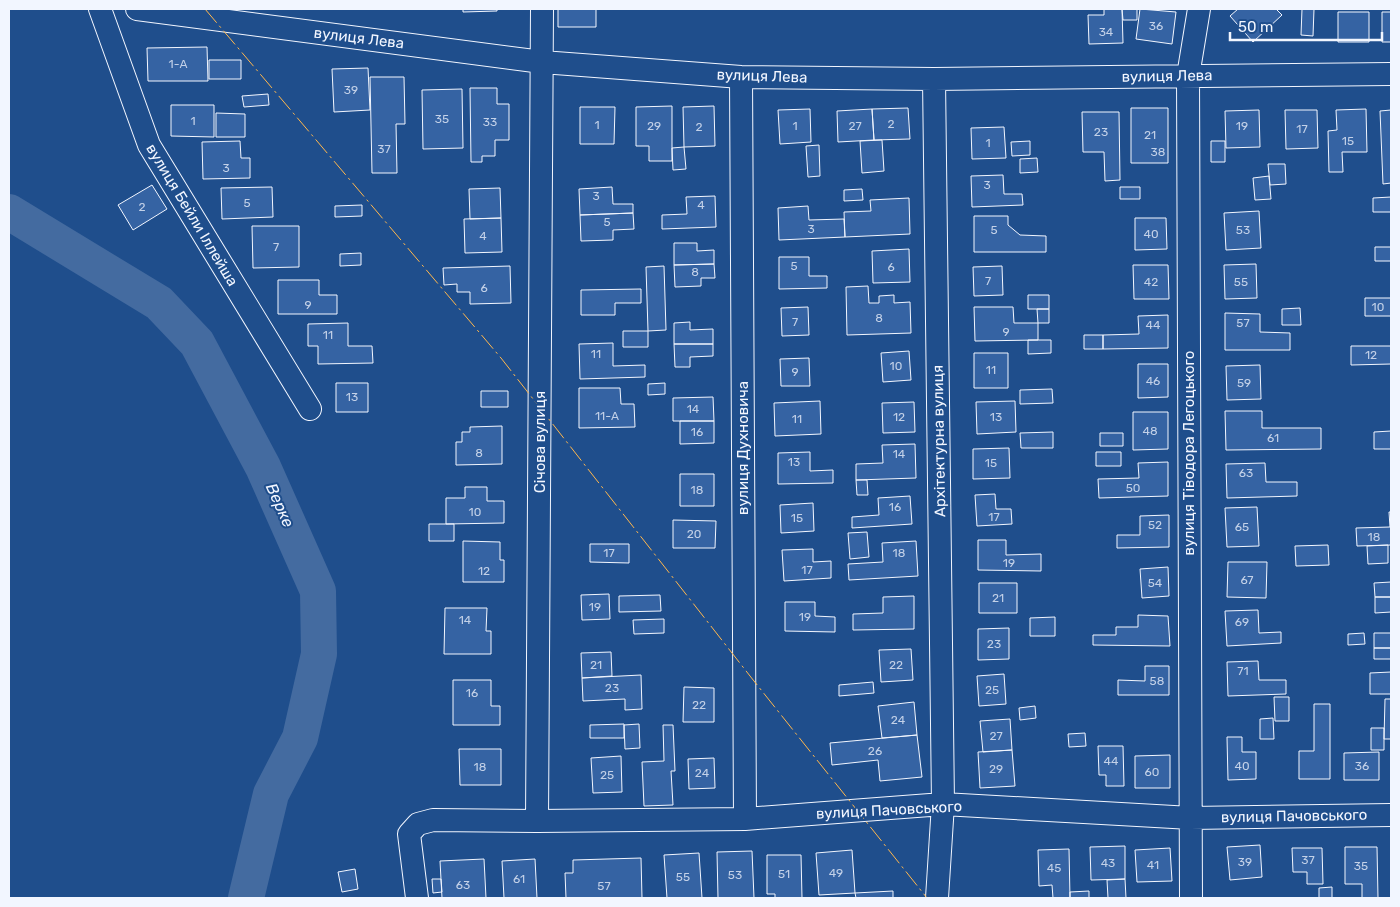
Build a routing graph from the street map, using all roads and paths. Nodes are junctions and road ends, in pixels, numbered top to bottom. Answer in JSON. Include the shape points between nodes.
{"nodes":[{"id":1,"x":100,"y":9,"type":"edge"},
{"id":2,"x":137,"y":9,"type":"edge"},
{"id":3,"x":542,"y":9,"type":"edge"},
{"id":4,"x":1199,"y":9,"type":"edge"},
{"id":5,"x":542,"y":62,"type":"junction"},
{"id":6,"x":1391,"y":74,"type":"edge"},
{"id":7,"x":1188,"y":76,"type":"junction"},
{"id":8,"x":741,"y":77,"type":"junction"},
{"id":9,"x":934,"y":79,"type":"junction"},
{"id":10,"x":310,"y":409,"type":"dead end"},
{"id":11,"x":943,"y":804,"type":"junction"},
{"id":12,"x":1391,"y":815,"type":"edge"},
{"id":13,"x":1191,"y":818,"type":"junction"},
{"id":14,"x":745,"y":819,"type":"junction"},
{"id":15,"x":537,"y":821,"type":"junction"},
{"id":16,"x":417,"y":898,"type":"edge"},
{"id":17,"x":937,"y":898,"type":"edge"},
{"id":18,"x":1191,"y":898,"type":"edge"}],
"edges":[{"from":1,"to":10,"type":"street","name":"вулиця Бейли Іллейша","via":[[149,145]]},
{"from":2,"to":5,"type":"street","name":"вулиця Лева"},
{"from":3,"to":5,"type":"street","name":"Січова вулиця"},
{"from":4,"to":7,"type":"street","name":"вулиця Тіводора Легоцького"},
{"from":5,"to":8,"type":"street","name":"вулиця Лева"},
{"from":5,"to":15,"type":"street","name":"Січова вулиця"},
{"from":6,"to":7,"type":"street","name":"вулиця Лева"},
{"from":7,"to":9,"type":"street","name":"вулиця Лева"},
{"from":7,"to":13,"type":"street","name":"вулиця Тіводора Легоцького"},
{"from":8,"to":9,"type":"street","name":"вулиця Лева"},
{"from":8,"to":14,"type":"street","name":"вулиця Духновича"},
{"from":9,"to":11,"type":"street","name":"Архітектурна вулиця"},
{"from":11,"to":13,"type":"street","name":"вулиця Пачовського"},
{"from":11,"to":14,"type":"street","name":"вулиця Пачовського"},
{"from":11,"to":17,"type":"street","name":"Архітектурна вулиця"},
{"from":12,"to":13,"type":"street","name":"вулиця Пачовського"},
{"from":13,"to":18,"type":"street","name":"вулиця Тіводора Легоцького"},
{"from":14,"to":15,"type":"street","name":"вулиця Пачовського"},
{"from":15,"to":16,"type":"street","name":"вулиця Пачовського","via":[[433,820],[418,824],[409,834]]}]}
